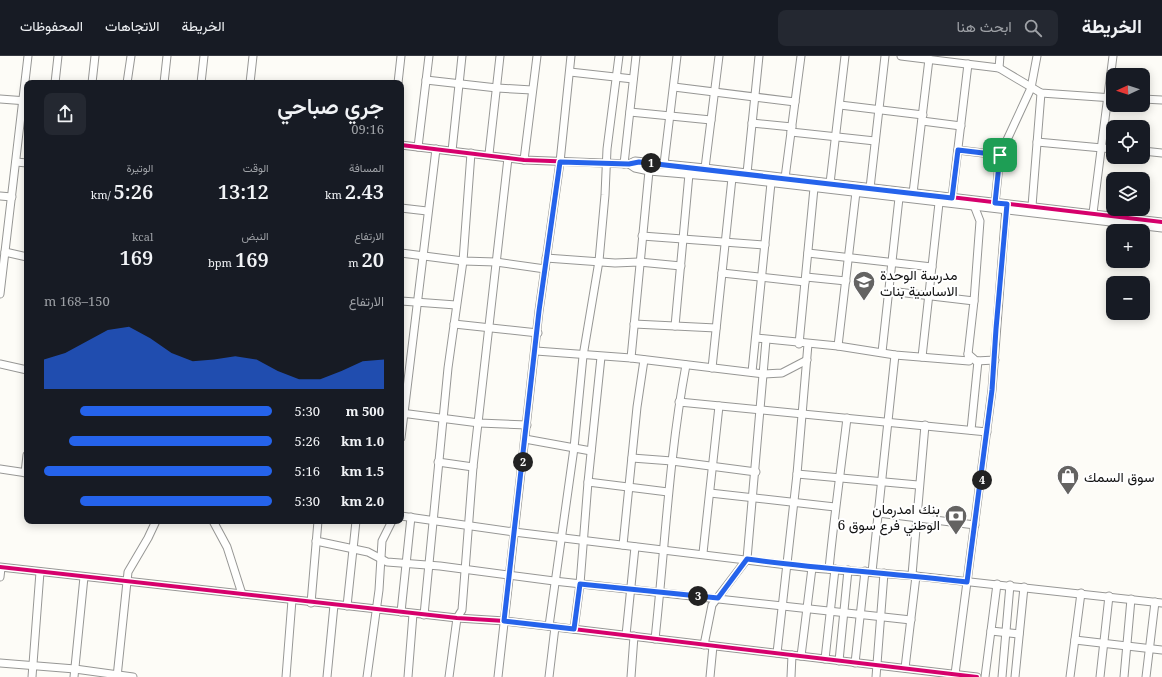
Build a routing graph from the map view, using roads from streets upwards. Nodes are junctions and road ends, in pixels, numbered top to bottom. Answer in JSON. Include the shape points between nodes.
{"nodes":[{"id":1,"x":28,"y":56,"type":"edge"},
{"id":2,"x":58,"y":56,"type":"edge"},
{"id":3,"x":96,"y":56,"type":"edge"},
{"id":4,"x":131,"y":56,"type":"edge"},
{"id":5,"x":167,"y":56,"type":"edge"},
{"id":6,"x":204,"y":56,"type":"edge"},
{"id":7,"x":253,"y":56,"type":"edge"},
{"id":8,"x":401,"y":56,"type":"edge"},
{"id":9,"x":429,"y":56,"type":"edge"},
{"id":10,"x":462,"y":56,"type":"edge"},
{"id":11,"x":500,"y":56,"type":"edge"},
{"id":12,"x":537,"y":56,"type":"edge"},
{"id":13,"x":571,"y":56,"type":"edge"},
{"id":14,"x":619,"y":56,"type":"edge"},
{"id":15,"x":636,"y":56,"type":"edge"},
{"id":16,"x":677,"y":56,"type":"edge"},
{"id":17,"x":719,"y":56,"type":"edge"},
{"id":18,"x":759,"y":56,"type":"edge"},
{"id":19,"x":801,"y":56,"type":"edge"},
{"id":20,"x":845,"y":56,"type":"edge"},
{"id":21,"x":885,"y":56,"type":"edge"},
{"id":22,"x":901,"y":56,"type":"edge"},
{"id":23,"x":1000,"y":56,"type":"edge"},
{"id":24,"x":1037,"y":56,"type":"edge"},
{"id":25,"x":1113,"y":56,"type":"edge"},
{"id":26,"x":929,"y":59,"type":"junction"},
{"id":27,"x":968,"y":64,"type":"junction"},
{"id":28,"x":999,"y":68,"type":"junction"},
{"id":29,"x":1112,"y":68,"type":"edge"},
{"id":30,"x":570,"y":72,"type":"junction"},
{"id":31,"x":616,"y":78,"type":"junction"},
{"id":32,"x":633,"y":79,"type":"junction"},
{"id":33,"x":26,"y":80,"type":"edge"},
{"id":34,"x":55,"y":80,"type":"edge"},
{"id":35,"x":92,"y":80,"type":"edge"},
{"id":36,"x":127,"y":80,"type":"edge"},
{"id":37,"x":164,"y":80,"type":"edge"},
{"id":38,"x":201,"y":80,"type":"edge"},
{"id":39,"x":250,"y":80,"type":"edge"},
{"id":40,"x":398,"y":80,"type":"edge"},
{"id":41,"x":426,"y":80,"type":"junction"},
{"id":42,"x":459,"y":85,"type":"junction"},
{"id":43,"x":674,"y":87,"type":"junction"},
{"id":44,"x":497,"y":88,"type":"junction"},
{"id":45,"x":1031,"y":88,"type":"junction"},
{"id":46,"x":532,"y":90,"type":"junction"},
{"id":47,"x":715,"y":91,"type":"junction"},
{"id":48,"x":1040,"y":93,"type":"junction"},
{"id":49,"x":755,"y":96,"type":"junction"},
{"id":50,"x":1106,"y":97,"type":"edge"},
{"id":51,"x":0,"y":99,"type":"edge"},
{"id":52,"x":1150,"y":99,"type":"edge"},
{"id":53,"x":1162,"y":100,"type":"edge"},
{"id":54,"x":24,"y":101,"type":"edge"},
{"id":55,"x":795,"y":102,"type":"junction"},
{"id":56,"x":840,"y":105,"type":"junction"},
{"id":57,"x":24,"y":108,"type":"edge"},
{"id":58,"x":879,"y":110,"type":"junction"},
{"id":59,"x":630,"y":112,"type":"junction"},
{"id":60,"x":1109,"y":112,"type":"edge"},
{"id":61,"x":670,"y":116,"type":"junction"},
{"id":62,"x":922,"y":118,"type":"junction"},
{"id":63,"x":711,"y":120,"type":"junction"},
{"id":64,"x":752,"y":123,"type":"junction"},
{"id":65,"x":961,"y":126,"type":"junction"},
{"id":66,"x":792,"y":130,"type":"junction"},
{"id":67,"x":836,"y":137,"type":"junction"},
{"id":68,"x":875,"y":141,"type":"junction"},
{"id":69,"x":1037,"y":142,"type":"junction"},
{"id":70,"x":404,"y":145,"type":"edge"},
{"id":71,"x":418,"y":147,"type":"junction"},
{"id":72,"x":1103,"y":148,"type":"junction"},
{"id":73,"x":1106,"y":148,"type":"edge"},
{"id":74,"x":436,"y":149,"type":"junction"},
{"id":75,"x":958,"y":150,"type":"junction"},
{"id":76,"x":452,"y":151,"type":"junction"},
{"id":77,"x":1150,"y":152,"type":"edge"},
{"id":78,"x":471,"y":153,"type":"junction"},
{"id":79,"x":1162,"y":153,"type":"edge"},
{"id":80,"x":490,"y":154,"type":"junction"},
{"id":81,"x":1000,"y":155,"type":"junction"},
{"id":82,"x":508,"y":158,"type":"junction"},
{"id":83,"x":524,"y":160,"type":"junction"},
{"id":84,"x":16,"y":162,"type":"junction"},
{"id":85,"x":560,"y":162,"type":"junction"},
{"id":86,"x":24,"y":163,"type":"edge"},
{"id":87,"x":606,"y":163,"type":"junction"},
{"id":88,"x":626,"y":164,"type":"junction"},
{"id":89,"x":664,"y":164,"type":"junction"},
{"id":90,"x":705,"y":168,"type":"junction"},
{"id":91,"x":649,"y":171,"type":"junction"},
{"id":92,"x":746,"y":173,"type":"junction"},
{"id":93,"x":689,"y":174,"type":"junction"},
{"id":94,"x":732,"y":178,"type":"junction"},
{"id":95,"x":785,"y":178,"type":"junction"},
{"id":96,"x":771,"y":183,"type":"junction"},
{"id":97,"x":830,"y":183,"type":"junction"},
{"id":98,"x":814,"y":188,"type":"junction"},
{"id":99,"x":870,"y":188,"type":"junction"},
{"id":100,"x":856,"y":192,"type":"junction"},
{"id":101,"x":913,"y":193,"type":"junction"},
{"id":102,"x":0,"y":196,"type":"edge"},
{"id":103,"x":12,"y":197,"type":"junction"},
{"id":104,"x":899,"y":198,"type":"junction"},
{"id":105,"x":952,"y":198,"type":"junction"},
{"id":106,"x":939,"y":203,"type":"junction"},
{"id":107,"x":995,"y":203,"type":"junction"},
{"id":108,"x":1032,"y":206,"type":"junction"},
{"id":109,"x":1006,"y":207,"type":"junction"},
{"id":110,"x":404,"y":208,"type":"edge"},
{"id":111,"x":975,"y":208,"type":"junction"},
{"id":112,"x":427,"y":211,"type":"junction"},
{"id":113,"x":1093,"y":213,"type":"junction"},
{"id":114,"x":1162,"y":222,"type":"edge"},
{"id":115,"x":1162,"y":228,"type":"edge"},
{"id":116,"x":642,"y":236,"type":"junction"},
{"id":117,"x":684,"y":238,"type":"junction"},
{"id":118,"x":725,"y":241,"type":"junction"},
{"id":119,"x":765,"y":245,"type":"junction"},
{"id":120,"x":5,"y":252,"type":"junction"},
{"id":121,"x":404,"y":253,"type":"edge"},
{"id":122,"x":808,"y":253,"type":"junction"},
{"id":123,"x":422,"y":255,"type":"junction"},
{"id":124,"x":24,"y":256,"type":"edge"},
{"id":125,"x":546,"y":258,"type":"junction"},
{"id":126,"x":848,"y":258,"type":"junction"},
{"id":127,"x":463,"y":261,"type":"junction"},
{"id":128,"x":599,"y":261,"type":"junction"},
{"id":129,"x":496,"y":262,"type":"junction"},
{"id":130,"x":639,"y":262,"type":"junction"},
{"id":131,"x":892,"y":262,"type":"junction"},
{"id":132,"x":681,"y":266,"type":"junction"},
{"id":133,"x":932,"y":267,"type":"junction"},
{"id":134,"x":545,"y":269,"type":"junction"},
{"id":135,"x":722,"y":273,"type":"junction"},
{"id":136,"x":762,"y":278,"type":"junction"},
{"id":137,"x":806,"y":280,"type":"junction"},
{"id":138,"x":846,"y":280,"type":"junction"},
{"id":139,"x":0,"y":289,"type":"edge"},
{"id":140,"x":888,"y":291,"type":"junction"},
{"id":141,"x":928,"y":296,"type":"junction"},
{"id":142,"x":404,"y":301,"type":"edge"},
{"id":143,"x":974,"y":301,"type":"junction"},
{"id":144,"x":418,"y":302,"type":"junction"},
{"id":145,"x":456,"y":305,"type":"junction"},
{"id":146,"x":454,"y":324,"type":"junction"},
{"id":147,"x":634,"y":324,"type":"junction"},
{"id":148,"x":675,"y":326,"type":"junction"},
{"id":149,"x":490,"y":328,"type":"junction"},
{"id":150,"x":716,"y":328,"type":"junction"},
{"id":151,"x":538,"y":332,"type":"junction"},
{"id":152,"x":756,"y":338,"type":"junction"},
{"id":153,"x":766,"y":340,"type":"junction"},
{"id":154,"x":799,"y":344,"type":"junction"},
{"id":155,"x":808,"y":344,"type":"junction"},
{"id":156,"x":838,"y":346,"type":"junction"},
{"id":157,"x":536,"y":351,"type":"junction"},
{"id":158,"x":882,"y":352,"type":"junction"},
{"id":159,"x":968,"y":354,"type":"junction"},
{"id":160,"x":895,"y":355,"type":"junction"},
{"id":161,"x":583,"y":356,"type":"junction"},
{"id":162,"x":601,"y":357,"type":"junction"},
{"id":163,"x":922,"y":357,"type":"junction"},
{"id":164,"x":631,"y":358,"type":"junction"},
{"id":165,"x":644,"y":360,"type":"junction"},
{"id":166,"x":807,"y":360,"type":"junction"},
{"id":167,"x":995,"y":360,"type":"junction"},
{"id":168,"x":978,"y":361,"type":"junction"},
{"id":169,"x":0,"y":364,"type":"edge"},
{"id":170,"x":686,"y":365,"type":"junction"},
{"id":171,"x":712,"y":368,"type":"junction"},
{"id":172,"x":24,"y":369,"type":"edge"},
{"id":173,"x":752,"y":372,"type":"junction"},
{"id":174,"x":764,"y":374,"type":"junction"},
{"id":175,"x":404,"y":399,"type":"edge"},
{"id":176,"x":679,"y":402,"type":"junction"},
{"id":177,"x":719,"y":406,"type":"junction"},
{"id":178,"x":760,"y":409,"type":"junction"},
{"id":179,"x":404,"y":413,"type":"edge"},
{"id":180,"x":803,"y":413,"type":"junction"},
{"id":181,"x":847,"y":418,"type":"junction"},
{"id":182,"x":443,"y":419,"type":"junction"},
{"id":183,"x":889,"y":422,"type":"junction"},
{"id":184,"x":479,"y":423,"type":"junction"},
{"id":185,"x":528,"y":425,"type":"junction"},
{"id":186,"x":925,"y":425,"type":"junction"},
{"id":187,"x":970,"y":430,"type":"junction"},
{"id":188,"x":987,"y":432,"type":"junction"},
{"id":189,"x":525,"y":439,"type":"junction"},
{"id":190,"x":574,"y":448,"type":"junction"},
{"id":191,"x":591,"y":450,"type":"junction"},
{"id":192,"x":632,"y":458,"type":"junction"},
{"id":193,"x":672,"y":461,"type":"junction"},
{"id":194,"x":438,"y":462,"type":"junction"},
{"id":195,"x":713,"y":466,"type":"junction"},
{"id":196,"x":473,"y":467,"type":"junction"},
{"id":197,"x":0,"y":469,"type":"edge"},
{"id":198,"x":756,"y":472,"type":"junction"},
{"id":199,"x":24,"y":473,"type":"edge"},
{"id":200,"x":797,"y":474,"type":"junction"},
{"id":201,"x":840,"y":479,"type":"junction"},
{"id":202,"x":588,"y":482,"type":"junction"},
{"id":203,"x":881,"y":482,"type":"junction"},
{"id":204,"x":918,"y":485,"type":"junction"},
{"id":205,"x":629,"y":486,"type":"junction"},
{"id":206,"x":668,"y":492,"type":"junction"},
{"id":207,"x":710,"y":493,"type":"junction"},
{"id":208,"x":753,"y":498,"type":"junction"},
{"id":209,"x":793,"y":503,"type":"junction"},
{"id":210,"x":835,"y":507,"type":"junction"},
{"id":211,"x":878,"y":513,"type":"junction"},
{"id":212,"x":404,"y":516,"type":"edge"},
{"id":213,"x":411,"y":517,"type":"junction"},
{"id":214,"x":917,"y":518,"type":"junction"},
{"id":215,"x":433,"y":521,"type":"junction"},
{"id":216,"x":155,"y":524,"type":"edge"},
{"id":217,"x":215,"y":524,"type":"edge"},
{"id":218,"x":318,"y":524,"type":"edge"},
{"id":219,"x":356,"y":524,"type":"edge"},
{"id":220,"x":390,"y":524,"type":"edge"},
{"id":221,"x":975,"y":525,"type":"junction"},
{"id":222,"x":467,"y":526,"type":"junction"},
{"id":223,"x":514,"y":532,"type":"junction"},
{"id":224,"x":562,"y":537,"type":"junction"},
{"id":225,"x":583,"y":540,"type":"junction"},
{"id":226,"x":316,"y":541,"type":"junction"},
{"id":227,"x":623,"y":545,"type":"junction"},
{"id":228,"x":635,"y":547,"type":"junction"},
{"id":229,"x":353,"y":548,"type":"junction"},
{"id":230,"x":664,"y":550,"type":"junction"},
{"id":231,"x":703,"y":553,"type":"junction"},
{"id":232,"x":747,"y":559,"type":"junction"},
{"id":233,"x":381,"y":560,"type":"junction"},
{"id":234,"x":407,"y":563,"type":"junction"},
{"id":235,"x":787,"y":564,"type":"junction"},
{"id":236,"x":430,"y":565,"type":"junction"},
{"id":237,"x":1,"y":567,"type":"edge"},
{"id":238,"x":812,"y":568,"type":"junction"},
{"id":239,"x":465,"y":569,"type":"junction"},
{"id":240,"x":832,"y":569,"type":"junction"},
{"id":241,"x":848,"y":570,"type":"junction"},
{"id":242,"x":40,"y":572,"type":"junction"},
{"id":243,"x":869,"y":572,"type":"junction"},
{"id":244,"x":884,"y":573,"type":"junction"},
{"id":245,"x":510,"y":575,"type":"junction"},
{"id":246,"x":914,"y":575,"type":"junction"},
{"id":247,"x":84,"y":576,"type":"junction"},
{"id":248,"x":0,"y":578,"type":"edge"},
{"id":249,"x":127,"y":581,"type":"junction"},
{"id":250,"x":554,"y":581,"type":"junction"},
{"id":251,"x":967,"y":582,"type":"junction"},
{"id":252,"x":580,"y":584,"type":"junction"},
{"id":253,"x":997,"y":584,"type":"junction"},
{"id":254,"x":1010,"y":586,"type":"junction"},
{"id":255,"x":1024,"y":587,"type":"junction"},
{"id":256,"x":631,"y":589,"type":"junction"},
{"id":257,"x":660,"y":592,"type":"junction"},
{"id":258,"x":1081,"y":593,"type":"junction"},
{"id":259,"x":242,"y":594,"type":"junction"},
{"id":260,"x":1109,"y":596,"type":"junction"},
{"id":261,"x":718,"y":598,"type":"junction"},
{"id":262,"x":1131,"y":599,"type":"junction"},
{"id":263,"x":292,"y":600,"type":"junction"},
{"id":264,"x":311,"y":602,"type":"junction"},
{"id":265,"x":1158,"y":602,"type":"edge"},
{"id":266,"x":334,"y":605,"type":"junction"},
{"id":267,"x":347,"y":606,"type":"junction"},
{"id":268,"x":784,"y":606,"type":"junction"},
{"id":269,"x":808,"y":609,"type":"junction"},
{"id":270,"x":376,"y":610,"type":"junction"},
{"id":271,"x":401,"y":612,"type":"junction"},
{"id":272,"x":830,"y":612,"type":"junction"},
{"id":273,"x":413,"y":614,"type":"junction"},
{"id":274,"x":843,"y":614,"type":"junction"},
{"id":275,"x":424,"y":615,"type":"junction"},
{"id":276,"x":860,"y":616,"type":"junction"},
{"id":277,"x":879,"y":617,"type":"junction"},
{"id":278,"x":457,"y":618,"type":"junction"},
{"id":279,"x":911,"y":620,"type":"junction"},
{"id":280,"x":504,"y":621,"type":"junction"},
{"id":281,"x":552,"y":627,"type":"junction"},
{"id":282,"x":574,"y":629,"type":"junction"},
{"id":283,"x":991,"y":631,"type":"junction"},
{"id":284,"x":1006,"y":633,"type":"junction"},
{"id":285,"x":1019,"y":634,"type":"junction"},
{"id":286,"x":626,"y":635,"type":"junction"},
{"id":287,"x":634,"y":636,"type":"junction"},
{"id":288,"x":655,"y":639,"type":"junction"},
{"id":289,"x":1075,"y":640,"type":"junction"},
{"id":290,"x":1104,"y":644,"type":"junction"},
{"id":291,"x":704,"y":645,"type":"junction"},
{"id":292,"x":713,"y":646,"type":"junction"},
{"id":293,"x":1126,"y":646,"type":"junction"},
{"id":294,"x":1150,"y":648,"type":"junction"},
{"id":295,"x":1162,"y":650,"type":"edge"},
{"id":296,"x":777,"y":653,"type":"junction"},
{"id":297,"x":792,"y":655,"type":"junction"},
{"id":298,"x":801,"y":656,"type":"junction"},
{"id":299,"x":826,"y":659,"type":"junction"},
{"id":300,"x":839,"y":661,"type":"junction"},
{"id":301,"x":855,"y":662,"type":"junction"},
{"id":302,"x":0,"y":663,"type":"edge"},
{"id":303,"x":877,"y":665,"type":"junction"},
{"id":304,"x":33,"y":666,"type":"junction"},
{"id":305,"x":905,"y":668,"type":"junction"},
{"id":306,"x":75,"y":669,"type":"junction"},
{"id":307,"x":959,"y":675,"type":"edge"},
{"id":308,"x":120,"y":676,"type":"edge"},
{"id":309,"x":32,"y":677,"type":"edge"},
{"id":310,"x":74,"y":677,"type":"edge"},
{"id":311,"x":133,"y":677,"type":"edge"},
{"id":312,"x":286,"y":677,"type":"edge"},
{"id":313,"x":327,"y":677,"type":"edge"},
{"id":314,"x":367,"y":677,"type":"edge"},
{"id":315,"x":408,"y":677,"type":"edge"},
{"id":316,"x":449,"y":677,"type":"edge"},
{"id":317,"x":498,"y":677,"type":"edge"},
{"id":318,"x":549,"y":677,"type":"edge"},
{"id":319,"x":631,"y":677,"type":"edge"},
{"id":320,"x":710,"y":677,"type":"edge"},
{"id":321,"x":791,"y":677,"type":"edge"},
{"id":322,"x":876,"y":677,"type":"edge"},
{"id":323,"x":977,"y":677,"type":"edge"},
{"id":324,"x":985,"y":677,"type":"edge"},
{"id":325,"x":1002,"y":677,"type":"edge"},
{"id":326,"x":1015,"y":677,"type":"edge"},
{"id":327,"x":1070,"y":677,"type":"edge"},
{"id":328,"x":1100,"y":677,"type":"edge"},
{"id":329,"x":1124,"y":677,"type":"edge"},
{"id":330,"x":1146,"y":677,"type":"edge"}],
"edges":[{"from":1,"to":33,"type":"street"},
{"from":2,"to":34,"type":"street"},
{"from":3,"to":35,"type":"street"},
{"from":4,"to":36,"type":"street"},
{"from":5,"to":37,"type":"street"},
{"from":6,"to":38,"type":"street"},
{"from":7,"to":39,"type":"street"},
{"from":8,"to":40,"type":"street"},
{"from":9,"to":41,"type":"street"},
{"from":10,"to":42,"type":"street"},
{"from":11,"to":44,"type":"street"},
{"from":12,"to":46,"type":"street"},
{"from":13,"to":30,"type":"street"},
{"from":14,"to":31,"type":"street"},
{"from":15,"to":32,"type":"street"},
{"from":16,"to":43,"type":"street"},
{"from":17,"to":47,"type":"street"},
{"from":18,"to":49,"type":"street"},
{"from":19,"to":55,"type":"street"},
{"from":20,"to":56,"type":"street"},
{"from":21,"to":58,"type":"street"},
{"from":22,"to":26,"type":"street"},
{"from":23,"to":28,"type":"street"},
{"from":24,"to":45,"type":"street"},
{"from":25,"to":29,"type":"street"},
{"from":26,"to":27,"type":"street"},
{"from":26,"to":62,"type":"street"},
{"from":27,"to":28,"type":"street"},
{"from":27,"to":65,"type":"street"},
{"from":28,"to":45,"type":"street"},
{"from":30,"to":31,"type":"street"},
{"from":30,"to":85,"type":"street"},
{"from":31,"to":32,"type":"street"},
{"from":31,"to":87,"type":"street"},
{"from":32,"to":59,"type":"street"},
{"from":41,"to":42,"type":"street"},
{"from":41,"to":71,"type":"street"},
{"from":42,"to":44,"type":"street"},
{"from":42,"to":76,"type":"street"},
{"from":43,"to":47,"type":"street"},
{"from":43,"to":61,"type":"street"},
{"from":44,"to":46,"type":"street"},
{"from":44,"to":80,"type":"street"},
{"from":45,"to":48,"type":"street"},
{"from":45,"to":81,"type":"street"},
{"from":46,"to":83,"type":"street"},
{"from":47,"to":49,"type":"street"},
{"from":47,"to":63,"type":"street"},
{"from":48,"to":50,"type":"street"},
{"from":48,"to":69,"type":"street"},
{"from":49,"to":55,"type":"street"},
{"from":49,"to":64,"type":"street"},
{"from":51,"to":54,"type":"street"},
{"from":52,"to":53,"type":"street"},
{"from":55,"to":66,"type":"street"},
{"from":56,"to":58,"type":"street"},
{"from":56,"to":67,"type":"street"},
{"from":57,"to":84,"type":"street"},
{"from":58,"to":62,"type":"street"},
{"from":58,"to":68,"type":"street"},
{"from":59,"to":61,"type":"street"},
{"from":59,"to":88,"type":"street"},
{"from":60,"to":72,"type":"street"},
{"from":61,"to":63,"type":"street"},
{"from":61,"to":89,"type":"street"},
{"from":62,"to":65,"type":"street"},
{"from":62,"to":101,"type":"street"},
{"from":63,"to":90,"type":"street"},
{"from":64,"to":66,"type":"street"},
{"from":64,"to":92,"type":"street"},
{"from":65,"to":75,"type":"street"},
{"from":66,"to":67,"type":"street"},
{"from":66,"to":95,"type":"street"},
{"from":67,"to":68,"type":"street"},
{"from":67,"to":97,"type":"street"},
{"from":68,"to":99,"type":"street"},
{"from":69,"to":72,"type":"street"},
{"from":69,"to":108,"type":"street"},
{"from":70,"to":71,"type":"street"},
{"from":71,"to":74,"type":"street"},
{"from":72,"to":73,"type":"street"},
{"from":72,"to":113,"type":"street"},
{"from":74,"to":76,"type":"street"},
{"from":74,"to":112,"type":"street"},
{"from":75,"to":81,"type":"street"},
{"from":75,"to":105,"type":"street"},
{"from":76,"to":78,"type":"street"},
{"from":77,"to":79,"type":"street"},
{"from":78,"to":80,"type":"street"},
{"from":78,"to":127,"type":"street"},
{"from":80,"to":82,"type":"street"},
{"from":81,"to":107,"type":"street"},
{"from":82,"to":83,"type":"street"},
{"from":82,"to":129,"type":"street"},
{"from":83,"to":85,"type":"street"},
{"from":84,"to":86,"type":"street"},
{"from":84,"to":103,"type":"street"},
{"from":85,"to":87,"type":"street"},
{"from":85,"to":125,"type":"street"},
{"from":87,"to":88,"type":"street"},
{"from":87,"to":128,"type":"street"},
{"from":88,"to":89,"type":"street"},
{"from":88,"to":91,"type":"street"},
{"from":89,"to":90,"type":"street"},
{"from":90,"to":92,"type":"street"},
{"from":91,"to":93,"type":"street"},
{"from":91,"to":116,"type":"street"},
{"from":92,"to":95,"type":"street"},
{"from":93,"to":94,"type":"street"},
{"from":93,"to":117,"type":"street"},
{"from":94,"to":96,"type":"street"},
{"from":94,"to":118,"type":"street"},
{"from":95,"to":97,"type":"street"},
{"from":96,"to":98,"type":"street"},
{"from":96,"to":119,"type":"street"},
{"from":97,"to":99,"type":"street"},
{"from":98,"to":100,"type":"street"},
{"from":98,"to":122,"type":"street"},
{"from":99,"to":101,"type":"street"},
{"from":100,"to":104,"type":"street"},
{"from":100,"to":126,"type":"street"},
{"from":101,"to":105,"type":"street"},
{"from":102,"to":103,"type":"street"},
{"from":103,"to":120,"type":"street"},
{"from":104,"to":106,"type":"street"},
{"from":104,"to":131,"type":"street"},
{"from":105,"to":107,"type":"street"},
{"from":106,"to":111,"type":"street"},
{"from":106,"to":133,"type":"street"},
{"from":107,"to":109,"type":"street"},
{"from":108,"to":109,"type":"street"},
{"from":108,"to":113,"type":"street"},
{"from":109,"to":111,"type":"street"},
{"from":109,"to":115,"type":"street"},
{"from":109,"to":167,"type":"street"},
{"from":110,"to":112,"type":"street"},
{"from":111,"to":143,"type":"street","via":[[980,221]]},
{"from":112,"to":123,"type":"street"},
{"from":113,"to":114,"type":"street"},
{"from":116,"to":117,"type":"street"},
{"from":116,"to":130,"type":"street"},
{"from":117,"to":118,"type":"street"},
{"from":117,"to":132,"type":"street"},
{"from":118,"to":119,"type":"street"},
{"from":118,"to":135,"type":"street"},
{"from":119,"to":136,"type":"street"},
{"from":120,"to":124,"type":"street"},
{"from":120,"to":139,"type":"street"},
{"from":121,"to":123,"type":"street"},
{"from":122,"to":126,"type":"street"},
{"from":122,"to":137,"type":"street"},
{"from":123,"to":127,"type":"street"},
{"from":123,"to":144,"type":"street"},
{"from":125,"to":128,"type":"street"},
{"from":125,"to":134,"type":"street"},
{"from":126,"to":131,"type":"street"},
{"from":126,"to":138,"type":"street"},
{"from":127,"to":129,"type":"street"},
{"from":127,"to":145,"type":"street"},
{"from":128,"to":130,"type":"street"},
{"from":128,"to":161,"type":"street"},
{"from":129,"to":134,"type":"street"},
{"from":129,"to":149,"type":"street"},
{"from":130,"to":132,"type":"street"},
{"from":130,"to":147,"type":"street"},
{"from":131,"to":133,"type":"street"},
{"from":131,"to":140,"type":"street"},
{"from":132,"to":148,"type":"street"},
{"from":133,"to":141,"type":"street"},
{"from":134,"to":151,"type":"street"},
{"from":135,"to":136,"type":"street"},
{"from":135,"to":150,"type":"street"},
{"from":136,"to":137,"type":"street"},
{"from":136,"to":152,"type":"street"},
{"from":137,"to":138,"type":"street"},
{"from":137,"to":154,"type":"street"},
{"from":138,"to":156,"type":"street"},
{"from":140,"to":141,"type":"street"},
{"from":140,"to":158,"type":"street"},
{"from":141,"to":143,"type":"street"},
{"from":141,"to":163,"type":"street"},
{"from":142,"to":144,"type":"street"},
{"from":143,"to":159,"type":"street"},
{"from":144,"to":145,"type":"street"},
{"from":144,"to":175,"type":"street"},
{"from":145,"to":146,"type":"street"},
{"from":146,"to":149,"type":"street"},
{"from":146,"to":182,"type":"street"},
{"from":147,"to":148,"type":"street"},
{"from":147,"to":164,"type":"street"},
{"from":148,"to":150,"type":"street"},
{"from":149,"to":151,"type":"street"},
{"from":149,"to":184,"type":"street"},
{"from":150,"to":171,"type":"street"},
{"from":151,"to":157,"type":"street"},
{"from":152,"to":153,"type":"street"},
{"from":152,"to":173,"type":"street"},
{"from":153,"to":154,"type":"street"},
{"from":153,"to":174,"type":"street"},
{"from":154,"to":155,"type":"street"},
{"from":155,"to":156,"type":"street"},
{"from":155,"to":166,"type":"street"},
{"from":156,"to":158,"type":"street"},
{"from":157,"to":161,"type":"street"},
{"from":157,"to":185,"type":"street"},
{"from":158,"to":160,"type":"street"},
{"from":159,"to":163,"type":"street","via":[[969,362]]},
{"from":159,"to":168,"type":"street"},
{"from":160,"to":163,"type":"street"},
{"from":160,"to":183,"type":"street"},
{"from":161,"to":162,"type":"street"},
{"from":161,"to":190,"type":"street"},
{"from":162,"to":164,"type":"street"},
{"from":162,"to":191,"type":"street"},
{"from":164,"to":165,"type":"street"},
{"from":165,"to":170,"type":"street"},
{"from":165,"to":192,"type":"street"},
{"from":166,"to":174,"type":"street","via":[[782,373]]},
{"from":166,"to":180,"type":"street"},
{"from":167,"to":168,"type":"street"},
{"from":167,"to":188,"type":"street"},
{"from":168,"to":187,"type":"street"},
{"from":169,"to":172,"type":"street"},
{"from":170,"to":171,"type":"street"},
{"from":170,"to":176,"type":"street"},
{"from":171,"to":173,"type":"street"},
{"from":173,"to":174,"type":"street"},
{"from":174,"to":178,"type":"street"},
{"from":176,"to":177,"type":"street"},
{"from":176,"to":193,"type":"street"},
{"from":177,"to":178,"type":"street"},
{"from":177,"to":195,"type":"street"},
{"from":178,"to":180,"type":"street"},
{"from":178,"to":198,"type":"street"},
{"from":179,"to":182,"type":"street"},
{"from":180,"to":181,"type":"street"},
{"from":180,"to":200,"type":"street"},
{"from":181,"to":183,"type":"street"},
{"from":181,"to":201,"type":"street"},
{"from":182,"to":184,"type":"street"},
{"from":182,"to":194,"type":"street"},
{"from":183,"to":186,"type":"street"},
{"from":183,"to":203,"type":"street"},
{"from":184,"to":185,"type":"street"},
{"from":184,"to":196,"type":"street"},
{"from":185,"to":189,"type":"street"},
{"from":186,"to":187,"type":"street"},
{"from":186,"to":204,"type":"street"},
{"from":187,"to":188,"type":"street"},
{"from":188,"to":221,"type":"street"},
{"from":189,"to":190,"type":"street"},
{"from":189,"to":223,"type":"street"},
{"from":190,"to":191,"type":"street"},
{"from":190,"to":224,"type":"street"},
{"from":191,"to":202,"type":"street"},
{"from":192,"to":193,"type":"street"},
{"from":192,"to":205,"type":"street"},
{"from":193,"to":195,"type":"street"},
{"from":193,"to":206,"type":"street"},
{"from":194,"to":196,"type":"street"},
{"from":194,"to":215,"type":"street"},
{"from":195,"to":198,"type":"street"},
{"from":195,"to":207,"type":"street"},
{"from":196,"to":222,"type":"street"},
{"from":197,"to":199,"type":"street"},
{"from":198,"to":208,"type":"street"},
{"from":200,"to":201,"type":"street"},
{"from":200,"to":209,"type":"street"},
{"from":201,"to":203,"type":"street"},
{"from":201,"to":210,"type":"street"},
{"from":202,"to":205,"type":"street"},
{"from":202,"to":225,"type":"street"},
{"from":203,"to":204,"type":"street"},
{"from":203,"to":211,"type":"street"},
{"from":204,"to":214,"type":"street"},
{"from":205,"to":206,"type":"street"},
{"from":205,"to":227,"type":"street"},
{"from":206,"to":230,"type":"street"},
{"from":207,"to":208,"type":"street"},
{"from":207,"to":231,"type":"street"},
{"from":208,"to":209,"type":"street"},
{"from":208,"to":232,"type":"street"},
{"from":209,"to":210,"type":"street"},
{"from":209,"to":235,"type":"street"},
{"from":210,"to":240,"type":"street"},
{"from":211,"to":214,"type":"street"},
{"from":211,"to":243,"type":"street"},
{"from":212,"to":213,"type":"street"},
{"from":213,"to":215,"type":"street"},
{"from":213,"to":234,"type":"street"},
{"from":214,"to":221,"type":"street"},
{"from":214,"to":246,"type":"street"},
{"from":215,"to":222,"type":"street"},
{"from":215,"to":236,"type":"street"},
{"from":216,"to":249,"type":"street","via":[[129,569]]},
{"from":217,"to":259,"type":"street","via":[[227,547]]},
{"from":218,"to":226,"type":"street"},
{"from":219,"to":229,"type":"street"},
{"from":220,"to":233,"type":"street","via":[[382,541]]},
{"from":221,"to":251,"type":"street"},
{"from":222,"to":223,"type":"street"},
{"from":222,"to":239,"type":"street"},
{"from":223,"to":224,"type":"street"},
{"from":223,"to":245,"type":"street"},
{"from":224,"to":225,"type":"street"},
{"from":224,"to":250,"type":"street"},
{"from":225,"to":227,"type":"street"},
{"from":225,"to":252,"type":"street"},
{"from":226,"to":229,"type":"street"},
{"from":226,"to":264,"type":"street"},
{"from":227,"to":228,"type":"street"},
{"from":228,"to":230,"type":"street"},
{"from":228,"to":256,"type":"street"},
{"from":229,"to":233,"type":"street","via":[[368,552]]},
{"from":229,"to":267,"type":"street"},
{"from":230,"to":231,"type":"street"},
{"from":230,"to":257,"type":"street"},
{"from":231,"to":232,"type":"street"},
{"from":232,"to":235,"type":"street"},
{"from":232,"to":261,"type":"street"},
{"from":233,"to":234,"type":"street"},
{"from":233,"to":270,"type":"street"},
{"from":234,"to":236,"type":"street"},
{"from":234,"to":271,"type":"street"},
{"from":235,"to":238,"type":"street"},
{"from":235,"to":268,"type":"street"},
{"from":236,"to":239,"type":"street"},
{"from":236,"to":275,"type":"street"},
{"from":237,"to":242,"type":"street"},
{"from":237,"to":248,"type":"street"},
{"from":238,"to":240,"type":"street"},
{"from":238,"to":269,"type":"street"},
{"from":239,"to":245,"type":"street"},
{"from":239,"to":278,"type":"street","via":[[462,610]]},
{"from":240,"to":241,"type":"street"},
{"from":240,"to":272,"type":"street"},
{"from":241,"to":243,"type":"street"},
{"from":241,"to":274,"type":"street"},
{"from":242,"to":247,"type":"street"},
{"from":242,"to":304,"type":"street"},
{"from":243,"to":244,"type":"street"},
{"from":243,"to":276,"type":"street"},
{"from":244,"to":246,"type":"street"},
{"from":244,"to":277,"type":"street"},
{"from":245,"to":250,"type":"street"},
{"from":245,"to":280,"type":"street"},
{"from":246,"to":251,"type":"street"},
{"from":246,"to":279,"type":"street"},
{"from":247,"to":249,"type":"street"},
{"from":247,"to":306,"type":"street"},
{"from":249,"to":259,"type":"street"},
{"from":249,"to":308,"type":"street"},
{"from":250,"to":252,"type":"street"},
{"from":250,"to":281,"type":"street"},
{"from":251,"to":253,"type":"street"},
{"from":251,"to":307,"type":"street"},
{"from":252,"to":256,"type":"street"},
{"from":252,"to":282,"type":"street"},
{"from":253,"to":254,"type":"street"},
{"from":253,"to":283,"type":"street"},
{"from":254,"to":255,"type":"street"},
{"from":254,"to":284,"type":"street"},
{"from":255,"to":258,"type":"street"},
{"from":255,"to":285,"type":"street"},
{"from":256,"to":257,"type":"street"},
{"from":256,"to":286,"type":"street"},
{"from":257,"to":261,"type":"street"},
{"from":257,"to":288,"type":"street"},
{"from":258,"to":260,"type":"street"},
{"from":258,"to":289,"type":"street"},
{"from":259,"to":263,"type":"street"},
{"from":260,"to":262,"type":"street"},
{"from":260,"to":290,"type":"street"},
{"from":261,"to":268,"type":"street"},
{"from":261,"to":291,"type":"street","via":[[711,609]]},
{"from":262,"to":265,"type":"street"},
{"from":262,"to":293,"type":"street"},
{"from":263,"to":264,"type":"street"},
{"from":263,"to":312,"type":"street"},
{"from":264,"to":266,"type":"street"},
{"from":265,"to":294,"type":"street"},
{"from":266,"to":267,"type":"street"},
{"from":266,"to":313,"type":"street"},
{"from":267,"to":270,"type":"street"},
{"from":268,"to":269,"type":"street"},
{"from":268,"to":296,"type":"street"},
{"from":269,"to":272,"type":"street"},
{"from":269,"to":298,"type":"street"},
{"from":270,"to":271,"type":"street"},
{"from":270,"to":314,"type":"street"},
{"from":271,"to":273,"type":"street"},
{"from":272,"to":274,"type":"street"},
{"from":272,"to":299,"type":"street"},
{"from":273,"to":275,"type":"street"},
{"from":273,"to":315,"type":"street"},
{"from":274,"to":276,"type":"street"},
{"from":274,"to":300,"type":"street"},
{"from":275,"to":278,"type":"street"},
{"from":276,"to":277,"type":"street"},
{"from":276,"to":301,"type":"street"},
{"from":277,"to":279,"type":"street"},
{"from":277,"to":303,"type":"street"},
{"from":278,"to":280,"type":"street"},
{"from":278,"to":316,"type":"street"},
{"from":279,"to":305,"type":"street"},
{"from":280,"to":281,"type":"street"},
{"from":280,"to":317,"type":"street"},
{"from":281,"to":282,"type":"street"},
{"from":281,"to":318,"type":"street"},
{"from":282,"to":286,"type":"street"},
{"from":283,"to":284,"type":"street"},
{"from":283,"to":324,"type":"street"},
{"from":284,"to":285,"type":"street"},
{"from":284,"to":325,"type":"street"},
{"from":285,"to":326,"type":"street"},
{"from":286,"to":287,"type":"street"},
{"from":287,"to":288,"type":"street"},
{"from":287,"to":319,"type":"street"},
{"from":288,"to":291,"type":"street"},
{"from":289,"to":290,"type":"street"},
{"from":289,"to":327,"type":"street"},
{"from":290,"to":293,"type":"street"},
{"from":290,"to":328,"type":"street"},
{"from":291,"to":292,"type":"street"},
{"from":292,"to":296,"type":"street"},
{"from":292,"to":320,"type":"street"},
{"from":293,"to":294,"type":"street"},
{"from":293,"to":329,"type":"street"},
{"from":294,"to":295,"type":"street"},
{"from":294,"to":330,"type":"street"},
{"from":296,"to":297,"type":"street"},
{"from":297,"to":298,"type":"street"},
{"from":297,"to":321,"type":"street"},
{"from":298,"to":299,"type":"street"},
{"from":299,"to":300,"type":"street"},
{"from":300,"to":301,"type":"street"},
{"from":301,"to":303,"type":"street"},
{"from":302,"to":304,"type":"street"},
{"from":303,"to":305,"type":"street"},
{"from":303,"to":322,"type":"street"},
{"from":304,"to":306,"type":"street"},
{"from":304,"to":309,"type":"street"},
{"from":305,"to":307,"type":"street"},
{"from":306,"to":308,"type":"street"},
{"from":306,"to":310,"type":"street"},
{"from":307,"to":323,"type":"street"},
{"from":308,"to":311,"type":"street"}]}
